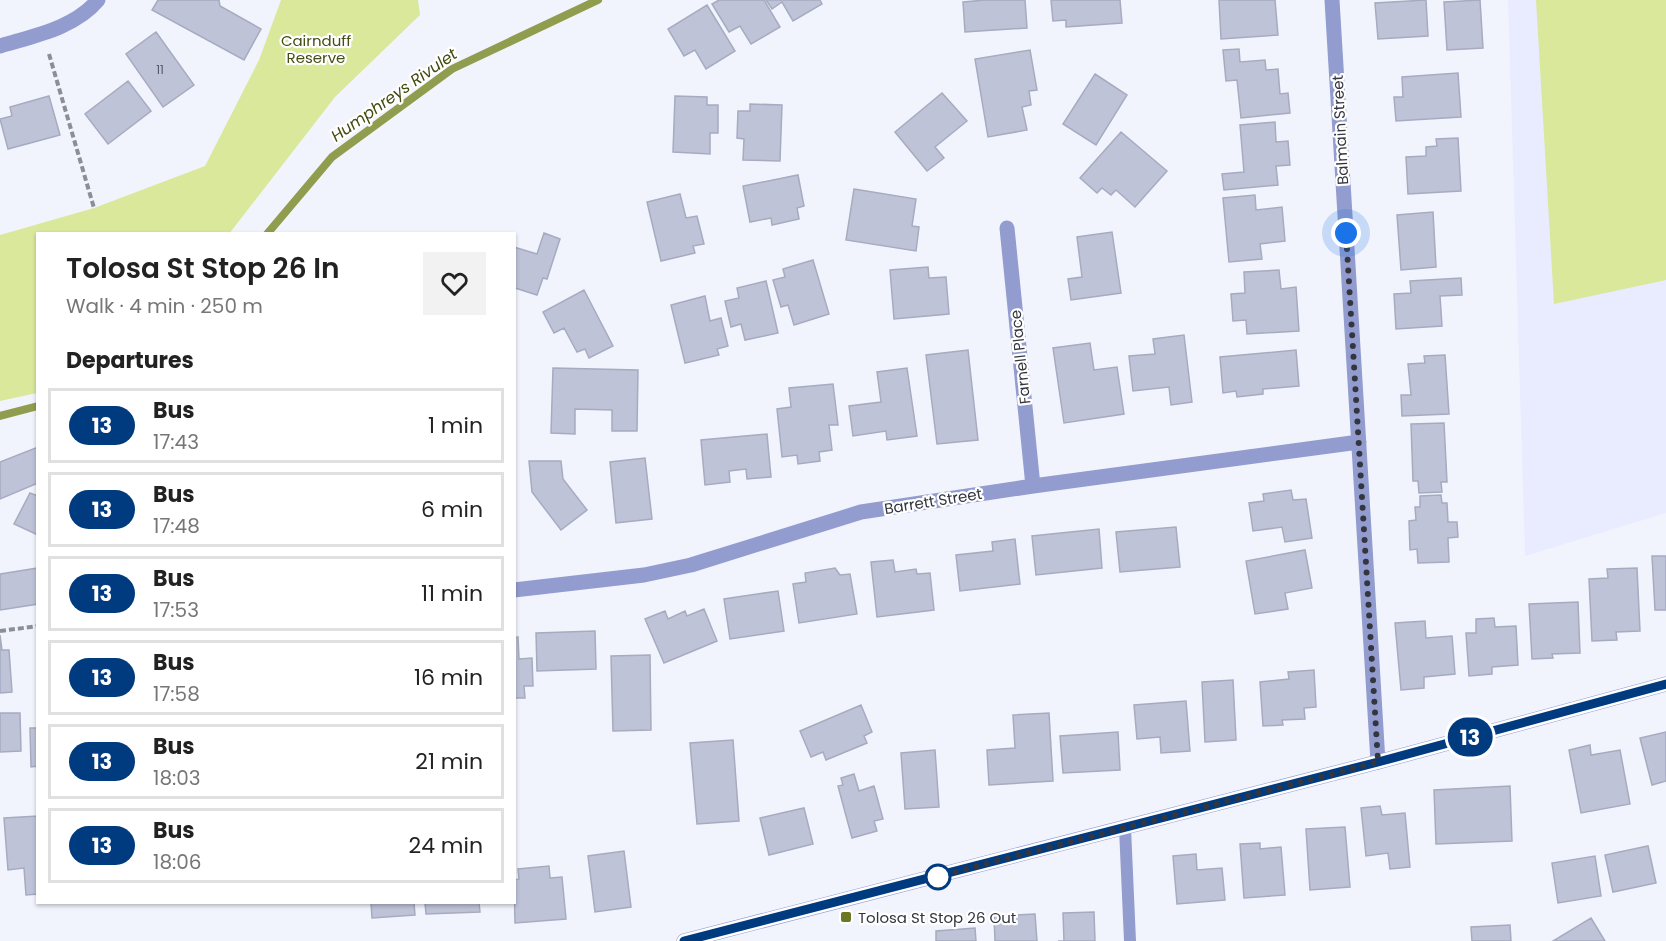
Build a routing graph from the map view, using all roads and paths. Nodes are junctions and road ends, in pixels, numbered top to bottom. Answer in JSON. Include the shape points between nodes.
{"nodes":[{"id":1,"x":98,"y":0,"type":"edge"},
{"id":2,"x":1332,"y":0,"type":"edge"},
{"id":3,"x":42,"y":33,"type":"junction"},
{"id":4,"x":0,"y":46,"type":"edge"},
{"id":5,"x":94,"y":208,"type":"dead end"},
{"id":6,"x":1007,"y":228,"type":"dead end"},
{"id":7,"x":1359,"y":442,"type":"junction"},
{"id":8,"x":1033,"y":486,"type":"junction"},
{"id":9,"x":516,"y":590,"type":"edge"},
{"id":10,"x":36,"y":626,"type":"edge"},
{"id":11,"x":0,"y":631,"type":"edge"},
{"id":12,"x":1666,"y":684,"type":"edge"},
{"id":13,"x":1378,"y":762,"type":"junction"},
{"id":14,"x":1125,"y":828,"type":"junction"},
{"id":15,"x":684,"y":941,"type":"edge"},
{"id":16,"x":1130,"y":941,"type":"edge"}],
"edges":[{"from":1,"to":3,"type":"street","via":[[81,15]]},
{"from":2,"to":7,"type":"street","name":"Balmain Street"},
{"from":3,"to":4,"type":"street"},
{"from":3,"to":5,"type":"path"},
{"from":6,"to":8,"type":"street","name":"Farnell Place"},
{"from":7,"to":8,"type":"street","name":"Barrett Street"},
{"from":7,"to":13,"type":"street","name":"Balmain Street"},
{"from":8,"to":9,"type":"street","name":"Barrett Street","via":[[861,512],[691,565],[644,575]]},
{"from":10,"to":11,"type":"path"},
{"from":12,"to":13,"type":"street"},
{"from":13,"to":14,"type":"street"},
{"from":14,"to":15,"type":"street"},
{"from":14,"to":16,"type":"lane"}]}
